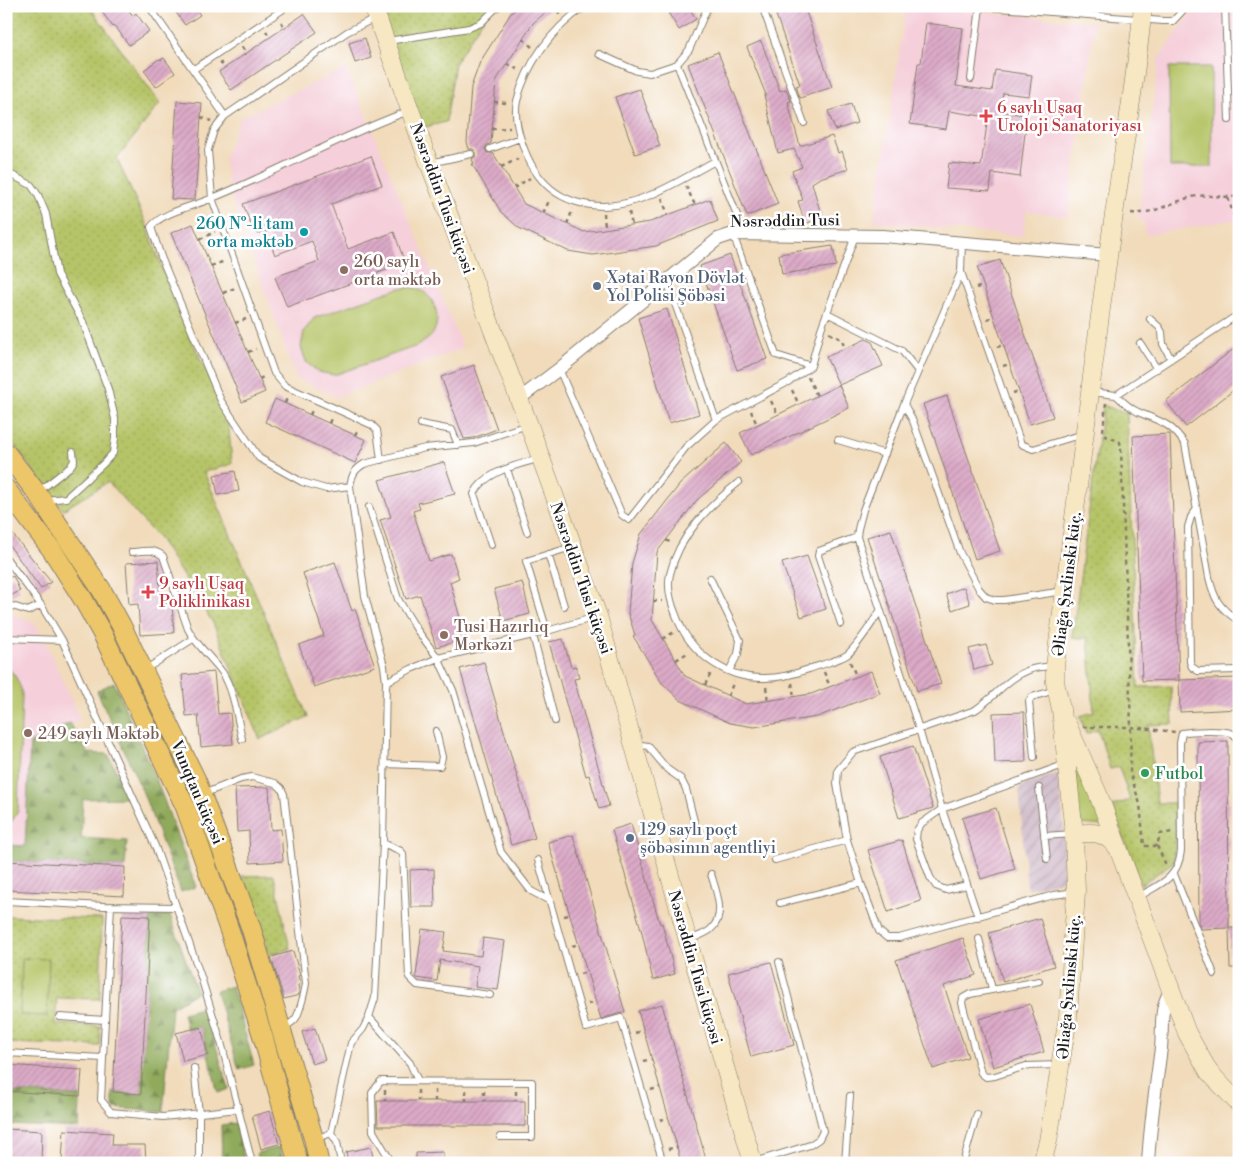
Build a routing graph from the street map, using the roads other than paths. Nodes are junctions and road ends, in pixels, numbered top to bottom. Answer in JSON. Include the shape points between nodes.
{"nodes":[{"id":1,"x":149,"y":6,"type":"edge"},
{"id":2,"x":280,"y":6,"type":"edge"},
{"id":3,"x":498,"y":6,"type":"edge"},
{"id":4,"x":708,"y":6,"type":"edge"},
{"id":5,"x":762,"y":6,"type":"edge"},
{"id":6,"x":975,"y":6,"type":"edge"},
{"id":7,"x":1187,"y":6,"type":"edge"},
{"id":8,"x":1225,"y":6,"type":"edge"},
{"id":9,"x":584,"y":7,"type":"edge"},
{"id":10,"x":980,"y":7,"type":"edge"},
{"id":11,"x":375,"y":11,"type":"edge"},
{"id":12,"x":1142,"y":12,"type":"edge"},
{"id":13,"x":387,"y":41,"type":"junction"},
{"id":14,"x":599,"y":54,"type":"dead end"},
{"id":15,"x":677,"y":64,"type":"junction"},
{"id":16,"x":194,"y":69,"type":"junction"},
{"id":17,"x":970,"y":79,"type":"dead end"},
{"id":18,"x":410,"y":110,"type":"junction"},
{"id":19,"x":225,"y":116,"type":"junction"},
{"id":20,"x":1229,"y":120,"type":"dead end"},
{"id":21,"x":804,"y":123,"type":"dead end"},
{"id":22,"x":520,"y":138,"type":"junction"},
{"id":23,"x":490,"y":149,"type":"dead end"},
{"id":24,"x":471,"y":154,"type":"dead end"},
{"id":25,"x":715,"y":160,"type":"junction"},
{"id":26,"x":429,"y":163,"type":"junction"},
{"id":27,"x":6,"y":172,"type":"edge"},
{"id":28,"x":212,"y":198,"type":"junction"},
{"id":29,"x":736,"y":234,"type":"junction"},
{"id":30,"x":855,"y":236,"type":"junction"},
{"id":31,"x":962,"y":243,"type":"junction"},
{"id":32,"x":1108,"y":255,"type":"junction"},
{"id":33,"x":961,"y":272,"type":"junction"},
{"id":34,"x":667,"y":281,"type":"junction"},
{"id":35,"x":827,"y":313,"type":"junction"},
{"id":36,"x":1239,"y":314,"type":"edge"},
{"id":37,"x":1150,"y":319,"type":"dead end"},
{"id":38,"x":1140,"y":343,"type":"dead end"},
{"id":39,"x":1171,"y":359,"type":"junction"},
{"id":40,"x":808,"y":368,"type":"junction"},
{"id":41,"x":560,"y":369,"type":"junction"},
{"id":42,"x":1156,"y":369,"type":"junction"},
{"id":43,"x":917,"y":370,"type":"junction"},
{"id":44,"x":1090,"y":392,"type":"junction"},
{"id":45,"x":1116,"y":395,"type":"junction"},
{"id":46,"x":519,"y":399,"type":"junction"},
{"id":47,"x":904,"y":404,"type":"junction"},
{"id":48,"x":716,"y":420,"type":"junction"},
{"id":49,"x":421,"y":424,"type":"dead end"},
{"id":50,"x":529,"y":425,"type":"junction"},
{"id":51,"x":1084,"y":436,"type":"junction"},
{"id":52,"x":838,"y":440,"type":"dead end"},
{"id":53,"x":458,"y":445,"type":"junction"},
{"id":54,"x":72,"y":452,"type":"dead end"},
{"id":55,"x":6,"y":453,"type":"edge"},
{"id":56,"x":885,"y":454,"type":"junction"},
{"id":57,"x":540,"y":458,"type":"junction"},
{"id":58,"x":382,"y":460,"type":"junction"},
{"id":59,"x":507,"y":469,"type":"junction"},
{"id":60,"x":739,"y":482,"type":"dead end"},
{"id":61,"x":350,"y":486,"type":"junction"},
{"id":62,"x":6,"y":489,"type":"edge"},
{"id":63,"x":39,"y":497,"type":"junction"},
{"id":64,"x":369,"y":507,"type":"dead end"},
{"id":65,"x":1197,"y":509,"type":"junction"},
{"id":66,"x":527,"y":532,"type":"dead end"},
{"id":67,"x":858,"y":538,"type":"junction"},
{"id":68,"x":491,"y":545,"type":"dead end"},
{"id":69,"x":573,"y":547,"type":"junction"},
{"id":70,"x":132,"y":552,"type":"dead end"},
{"id":71,"x":548,"y":554,"type":"junction"},
{"id":72,"x":6,"y":558,"type":"edge"},
{"id":73,"x":710,"y":578,"type":"dead end"},
{"id":74,"x":1065,"y":590,"type":"junction"},
{"id":75,"x":6,"y":604,"type":"edge"},
{"id":76,"x":42,"y":605,"type":"junction"},
{"id":77,"x":564,"y":606,"type":"dead end"},
{"id":78,"x":880,"y":612,"type":"junction"},
{"id":79,"x":598,"y":616,"type":"junction"},
{"id":80,"x":1239,"y":621,"type":"edge"},
{"id":81,"x":841,"y":624,"type":"dead end"},
{"id":82,"x":547,"y":631,"type":"junction"},
{"id":83,"x":533,"y":635,"type":"junction"},
{"id":84,"x":6,"y":638,"type":"edge"},
{"id":85,"x":193,"y":639,"type":"junction"},
{"id":86,"x":62,"y":640,"type":"junction"},
{"id":87,"x":438,"y":658,"type":"junction"},
{"id":88,"x":1055,"y":666,"type":"junction"},
{"id":89,"x":1239,"y":670,"type":"edge"},
{"id":90,"x":143,"y":671,"type":"junction"},
{"id":91,"x":728,"y":671,"type":"junction"},
{"id":92,"x":386,"y":682,"type":"junction"},
{"id":93,"x":1056,"y":690,"type":"junction"},
{"id":94,"x":1060,"y":710,"type":"junction"},
{"id":95,"x":555,"y":721,"type":"dead end"},
{"id":96,"x":919,"y":729,"type":"junction"},
{"id":97,"x":436,"y":731,"type":"dead end"},
{"id":98,"x":242,"y":739,"type":"dead end"},
{"id":99,"x":633,"y":743,"type":"junction"},
{"id":100,"x":1239,"y":746,"type":"edge"},
{"id":101,"x":1034,"y":757,"type":"dead end"},
{"id":102,"x":1067,"y":763,"type":"junction"},
{"id":103,"x":385,"y":764,"type":"junction"},
{"id":104,"x":1039,"y":788,"type":"dead end"},
{"id":105,"x":203,"y":794,"type":"junction"},
{"id":106,"x":942,"y":809,"type":"junction"},
{"id":107,"x":695,"y":825,"type":"dead end"},
{"id":108,"x":1074,"y":834,"type":"junction"},
{"id":109,"x":1044,"y":836,"type":"junction"},
{"id":110,"x":847,"y":840,"type":"junction"},
{"id":111,"x":383,"y":843,"type":"junction"},
{"id":112,"x":1120,"y":850,"type":"junction"},
{"id":113,"x":1047,"y":859,"type":"dead end"},
{"id":114,"x":538,"y":860,"type":"dead end"},
{"id":115,"x":775,"y":860,"type":"dead end"},
{"id":116,"x":711,"y":874,"type":"dead end"},
{"id":117,"x":1174,"y":874,"type":"junction"},
{"id":118,"x":861,"y":883,"type":"junction"},
{"id":119,"x":967,"y":885,"type":"junction"},
{"id":120,"x":1076,"y":892,"type":"junction"},
{"id":121,"x":1136,"y":897,"type":"junction"},
{"id":122,"x":6,"y":901,"type":"edge"},
{"id":123,"x":550,"y":901,"type":"junction"},
{"id":124,"x":780,"y":904,"type":"dead end"},
{"id":125,"x":111,"y":906,"type":"junction"},
{"id":126,"x":176,"y":907,"type":"junction"},
{"id":127,"x":978,"y":917,"type":"junction"},
{"id":128,"x":979,"y":939,"type":"dead end"},
{"id":129,"x":688,"y":941,"type":"junction"},
{"id":130,"x":779,"y":962,"type":"dead end"},
{"id":131,"x":1214,"y":974,"type":"dead end"},
{"id":132,"x":1039,"y":981,"type":"dead end"},
{"id":133,"x":992,"y":989,"type":"junction"},
{"id":134,"x":1170,"y":992,"type":"junction"},
{"id":135,"x":490,"y":995,"type":"dead end"},
{"id":136,"x":60,"y":1017,"type":"dead end"},
{"id":137,"x":369,"y":1017,"type":"junction"},
{"id":138,"x":105,"y":1020,"type":"junction"},
{"id":139,"x":281,"y":1028,"type":"junction"},
{"id":140,"x":6,"y":1053,"type":"edge"},
{"id":141,"x":103,"y":1058,"type":"junction"},
{"id":142,"x":1061,"y":1066,"type":"junction"},
{"id":143,"x":194,"y":1068,"type":"dead end"},
{"id":144,"x":418,"y":1081,"type":"junction"},
{"id":145,"x":850,"y":1096,"type":"dead end"},
{"id":146,"x":1239,"y":1104,"type":"edge"},
{"id":147,"x":238,"y":1109,"type":"junction"},
{"id":148,"x":199,"y":1113,"type":"junction"},
{"id":149,"x":977,"y":1114,"type":"dead end"},
{"id":150,"x":331,"y":1133,"type":"junction"},
{"id":151,"x":500,"y":1137,"type":"dead end"},
{"id":152,"x":314,"y":1140,"type":"junction"},
{"id":153,"x":753,"y":1162,"type":"edge"},
{"id":154,"x":199,"y":1163,"type":"edge"},
{"id":155,"x":252,"y":1163,"type":"edge"},
{"id":156,"x":298,"y":1163,"type":"edge"},
{"id":157,"x":319,"y":1163,"type":"edge"},
{"id":158,"x":341,"y":1163,"type":"edge"},
{"id":159,"x":392,"y":1163,"type":"edge"},
{"id":160,"x":662,"y":1163,"type":"edge"},
{"id":161,"x":846,"y":1163,"type":"edge"},
{"id":162,"x":963,"y":1163,"type":"edge"},
{"id":163,"x":1042,"y":1163,"type":"edge"},
{"id":164,"x":1148,"y":1163,"type":"edge"}],
"edges":[{"from":1,"to":16,"type":"lane"},
{"from":2,"to":16,"type":"lane","via":[[282,10]]},
{"from":3,"to":13,"type":"lane","via":[[481,23],[469,28]]},
{"from":4,"to":15,"type":"lane","via":[[690,50]]},
{"from":5,"to":21,"type":"lane"},
{"from":6,"to":10,"type":"lane"},
{"from":7,"to":12,"type":"lane","via":[[1172,21]]},
{"from":8,"to":20,"type":"lane"},
{"from":9,"to":22,"type":"lane","via":[[568,18],[526,74],[516,104]]},
{"from":10,"to":12,"type":"lane"},
{"from":10,"to":17,"type":"lane"},
{"from":11,"to":13,"type":"main road","name":"Nəsrəddin Tusi küçəsi"},
{"from":11,"to":19,"type":"lane"},
{"from":12,"to":32,"type":"main road","name":"Əliağa Şıxlinski küç."},
{"from":13,"to":18,"type":"main road","name":"Nəsrəddin Tusi küçəsi"},
{"from":14,"to":15,"type":"lane","via":[[637,71],[650,73]]},
{"from":15,"to":25,"type":"lane"},
{"from":16,"to":19,"type":"lane"},
{"from":18,"to":26,"type":"main road","name":"Nəsrəddin Tusi küçəsi"},
{"from":18,"to":28,"type":"lane"},
{"from":19,"to":28,"type":"lane","via":[[214,130],[208,150]]},
{"from":22,"to":23,"type":"lane"},
{"from":22,"to":25,"type":"lane","via":[[536,174],[554,192],[576,201],[603,206],[660,191]]},
{"from":24,"to":26,"type":"lane"},
{"from":25,"to":29,"type":"lane","via":[[736,215]]},
{"from":26,"to":46,"type":"main road","name":"Nəsrəddin Tusi küçəsi"},
{"from":27,"to":63,"type":"lane","via":[[31,185],[38,195],[46,214],[58,274],[84,322],[115,419],[113,453],[104,463],[66,498]]},
{"from":28,"to":58,"type":"lane","via":[[274,373],[285,386],[372,425],[377,430]]},
{"from":28,"to":61,"type":"lane","via":[[160,218],[151,227],[221,401],[259,458],[302,482],[326,489]]},
{"from":29,"to":30,"type":"street","name":"Nəsrəddin Tusi"},
{"from":29,"to":34,"type":"street","name":"Nəsrəddin Tusi","via":[[718,239]]},
{"from":29,"to":40,"type":"lane","via":[[776,355]]},
{"from":30,"to":31,"type":"street","name":"Nəsrəddin Tusi"},
{"from":30,"to":35,"type":"lane"},
{"from":31,"to":32,"type":"street","name":"Nəsrəddin Tusi"},
{"from":31,"to":33,"type":"lane"},
{"from":32,"to":44,"type":"main road","name":"Əliağa Şıxlinski küç."},
{"from":33,"to":43,"type":"lane"},
{"from":33,"to":51,"type":"lane","via":[[1021,444],[1033,449]]},
{"from":34,"to":41,"type":"street","name":"Nəsrəddin Tusi"},
{"from":34,"to":48,"type":"lane"},
{"from":35,"to":40,"type":"lane"},
{"from":35,"to":43,"type":"lane","via":[[902,351]]},
{"from":36,"to":39,"type":"lane"},
{"from":37,"to":39,"type":"lane","via":[[1162,332]]},
{"from":38,"to":42,"type":"lane"},
{"from":39,"to":42,"type":"lane"},
{"from":40,"to":48,"type":"lane"},
{"from":41,"to":46,"type":"street","name":"Nəsrəddin Tusi"},
{"from":41,"to":48,"type":"lane","via":[[622,515],[629,520],[686,447]]},
{"from":42,"to":45,"type":"lane"},
{"from":43,"to":47,"type":"lane"},
{"from":44,"to":45,"type":"lane"},
{"from":44,"to":51,"type":"main road","name":"Əliağa Şıxlinski küç."},
{"from":45,"to":65,"type":"lane","via":[[1136,411],[1162,421],[1178,434],[1185,444]]},
{"from":46,"to":50,"type":"main road","name":"Nəsrəddin Tusi küçəsi"},
{"from":47,"to":56,"type":"lane"},
{"from":47,"to":74,"type":"lane","via":[[960,553],[986,597],[1004,600]]},
{"from":49,"to":53,"type":"lane","via":[[452,430]]},
{"from":50,"to":53,"type":"lane"},
{"from":50,"to":57,"type":"main road","name":"Nəsrəddin Tusi küçəsi"},
{"from":51,"to":74,"type":"main road","name":"Əliağa Şıxlinski küç."},
{"from":52,"to":56,"type":"lane"},
{"from":53,"to":58,"type":"lane","via":[[425,448]]},
{"from":54,"to":63,"type":"lane","via":[[74,461],[70,467]]},
{"from":55,"to":63,"type":"main road","name":"Vunqtau küçəsi"},
{"from":56,"to":67,"type":"lane","via":[[863,510]]},
{"from":57,"to":59,"type":"lane"},
{"from":57,"to":69,"type":"main road","name":"Nəsrəddin Tusi küçəsi"},
{"from":58,"to":61,"type":"lane","via":[[356,469]]},
{"from":59,"to":66,"type":"lane"},
{"from":59,"to":68,"type":"lane","via":[[488,476],[474,494]]},
{"from":60,"to":91,"type":"lane","via":[[694,525],[679,548],[669,576],[671,601],[680,628],[694,648]]},
{"from":61,"to":92,"type":"lane","via":[[364,596]]},
{"from":62,"to":156,"type":"main road","name":"Vunqtau küçəsi","via":[[83,598],[185,806],[230,932]]},
{"from":63,"to":90,"type":"main road","name":"Vunqtau küçəsi","via":[[101,588]]},
{"from":64,"to":87,"type":"lane","via":[[398,599]]},
{"from":65,"to":80,"type":"lane","via":[[1214,596],[1228,614]]},
{"from":65,"to":89,"type":"lane","via":[[1188,527],[1190,662],[1198,671]]},
{"from":67,"to":78,"type":"lane"},
{"from":67,"to":81,"type":"lane","via":[[818,551]]},
{"from":69,"to":71,"type":"lane"},
{"from":69,"to":79,"type":"main road","name":"Nəsrəddin Tusi küçəsi"},
{"from":70,"to":85,"type":"lane","via":[[150,550],[163,556]]},
{"from":71,"to":77,"type":"lane"},
{"from":71,"to":82,"type":"lane","via":[[526,561]]},
{"from":72,"to":76,"type":"lane"},
{"from":73,"to":91,"type":"lane","via":[[740,640],[738,654]]},
{"from":74,"to":88,"type":"main road","name":"Əliağa Şıxlinski küç."},
{"from":75,"to":76,"type":"lane","via":[[28,612]]},
{"from":76,"to":86,"type":"lane"},
{"from":78,"to":91,"type":"lane","via":[[847,654],[820,665],[790,675],[764,678]]},
{"from":78,"to":96,"type":"lane"},
{"from":79,"to":82,"type":"lane"},
{"from":79,"to":99,"type":"main road","name":"Nəsrəddin Tusi küçəsi"},
{"from":82,"to":83,"type":"lane"},
{"from":83,"to":87,"type":"lane"},
{"from":83,"to":95,"type":"lane"},
{"from":84,"to":86,"type":"lane"},
{"from":85,"to":90,"type":"lane"},
{"from":85,"to":98,"type":"lane","via":[[223,674]]},
{"from":86,"to":126,"type":"lane","via":[[155,846]]},
{"from":87,"to":92,"type":"lane"},
{"from":87,"to":123,"type":"lane","via":[[452,690],[501,852],[531,891]]},
{"from":88,"to":93,"type":"main road","name":"Əliağa Şıxlinski küç."},
{"from":88,"to":96,"type":"lane","via":[[1019,674],[975,710]]},
{"from":90,"to":105,"type":"main road","name":"Vunqtau küçəsi"},
{"from":92,"to":103,"type":"lane"},
{"from":93,"to":94,"type":"main road","name":"Əliağa Şıxlinski küç."},
{"from":93,"to":101,"type":"lane","via":[[1032,697],[1029,702]]},
{"from":94,"to":102,"type":"main road","name":"Əliağa Şıxlinski küç."},
{"from":94,"to":112,"type":"main road"},
{"from":96,"to":106,"type":"lane"},
{"from":96,"to":110,"type":"lane","via":[[853,752],[838,770],[837,784]]},
{"from":97,"to":103,"type":"lane","via":[[442,757],[440,766]]},
{"from":99,"to":107,"type":"lane","via":[[648,746],[667,769],[681,779]]},
{"from":99,"to":129,"type":"main road","name":"Nəsrəddin Tusi küçəsi"},
{"from":100,"to":117,"type":"lane","via":[[1238,738],[1232,733],[1182,733],[1181,851]]},
{"from":102,"to":106,"type":"lane"},
{"from":102,"to":108,"type":"main road","name":"Əliağa Şıxlinski küç."},
{"from":103,"to":111,"type":"lane"},
{"from":104,"to":109,"type":"lane"},
{"from":105,"to":139,"type":"main road","name":"Vunqtau küçəsi"},
{"from":105,"to":139,"type":"lane","via":[[252,777],[275,783],[284,794],[306,983],[296,1018]]},
{"from":106,"to":119,"type":"lane"},
{"from":106,"to":119,"type":"lane","via":[[922,823],[916,839],[936,886],[946,890]]},
{"from":108,"to":109,"type":"lane"},
{"from":108,"to":112,"type":"main road","via":[[1100,834]]},
{"from":108,"to":120,"type":"main road","name":"Əliağa Şıxlinski küç."},
{"from":109,"to":113,"type":"lane"},
{"from":110,"to":115,"type":"lane"},
{"from":110,"to":118,"type":"lane"},
{"from":111,"to":135,"type":"lane","via":[[403,854],[409,977],[417,985]]},
{"from":111,"to":137,"type":"lane","via":[[375,998]]},
{"from":112,"to":121,"type":"main road"},
{"from":114,"to":123,"type":"lane"},
{"from":116,"to":129,"type":"lane","via":[[720,907],[718,920],[711,930]]},
{"from":117,"to":121,"type":"lane"},
{"from":117,"to":131,"type":"lane"},
{"from":118,"to":124,"type":"lane"},
{"from":118,"to":127,"type":"lane","via":[[879,931],[887,938]]},
{"from":119,"to":127,"type":"lane"},
{"from":120,"to":127,"type":"lane"},
{"from":120,"to":142,"type":"main road","name":"Əliağa Şıxlinski küç.","via":[[1068,1017]]},
{"from":121,"to":134,"type":"main road"},
{"from":122,"to":125,"type":"lane"},
{"from":123,"to":160,"type":"lane","via":[[586,1028],[621,1018]]},
{"from":125,"to":126,"type":"lane"},
{"from":125,"to":138,"type":"lane"},
{"from":126,"to":147,"type":"lane","via":[[221,1042]]},
{"from":128,"to":133,"type":"lane"},
{"from":129,"to":153,"type":"main road","name":"Nəsrəddin Tusi küçəsi"},
{"from":130,"to":153,"type":"lane","via":[[823,1131],[819,1139],[810,1145]]},
{"from":132,"to":133,"type":"lane"},
{"from":133,"to":142,"type":"lane","via":[[970,994],[963,998],[962,1003],[981,1073],[986,1077],[1026,1066]]},
{"from":134,"to":146,"type":"main road","via":[[1187,1033],[1209,1072]]},
{"from":134,"to":164,"type":"street","via":[[1163,1011]]},
{"from":136,"to":138,"type":"lane"},
{"from":137,"to":144,"type":"lane","via":[[410,1063]]},
{"from":137,"to":150,"type":"lane","via":[[351,1043]]},
{"from":138,"to":141,"type":"lane"},
{"from":139,"to":152,"type":"main road","name":"Vunqtau küçəsi"},
{"from":140,"to":141,"type":"lane"},
{"from":141,"to":148,"type":"lane","via":[[101,1100],[111,1112],[163,1117]]},
{"from":142,"to":163,"type":"main road","name":"Əliağa Şıxlinski küç."},
{"from":143,"to":148,"type":"lane"},
{"from":144,"to":151,"type":"lane","via":[[532,1082],[532,1137]]},
{"from":144,"to":159,"type":"lane","via":[[380,1081],[372,1093],[373,1131]]},
{"from":145,"to":161,"type":"lane"},
{"from":147,"to":148,"type":"lane"},
{"from":147,"to":155,"type":"lane"},
{"from":148,"to":154,"type":"lane"},
{"from":149,"to":162,"type":"lane"},
{"from":150,"to":152,"type":"lane"},
{"from":150,"to":158,"type":"lane","via":[[337,1142]]},
{"from":152,"to":157,"type":"main road","name":"Vunqtau küçəsi"}]}
